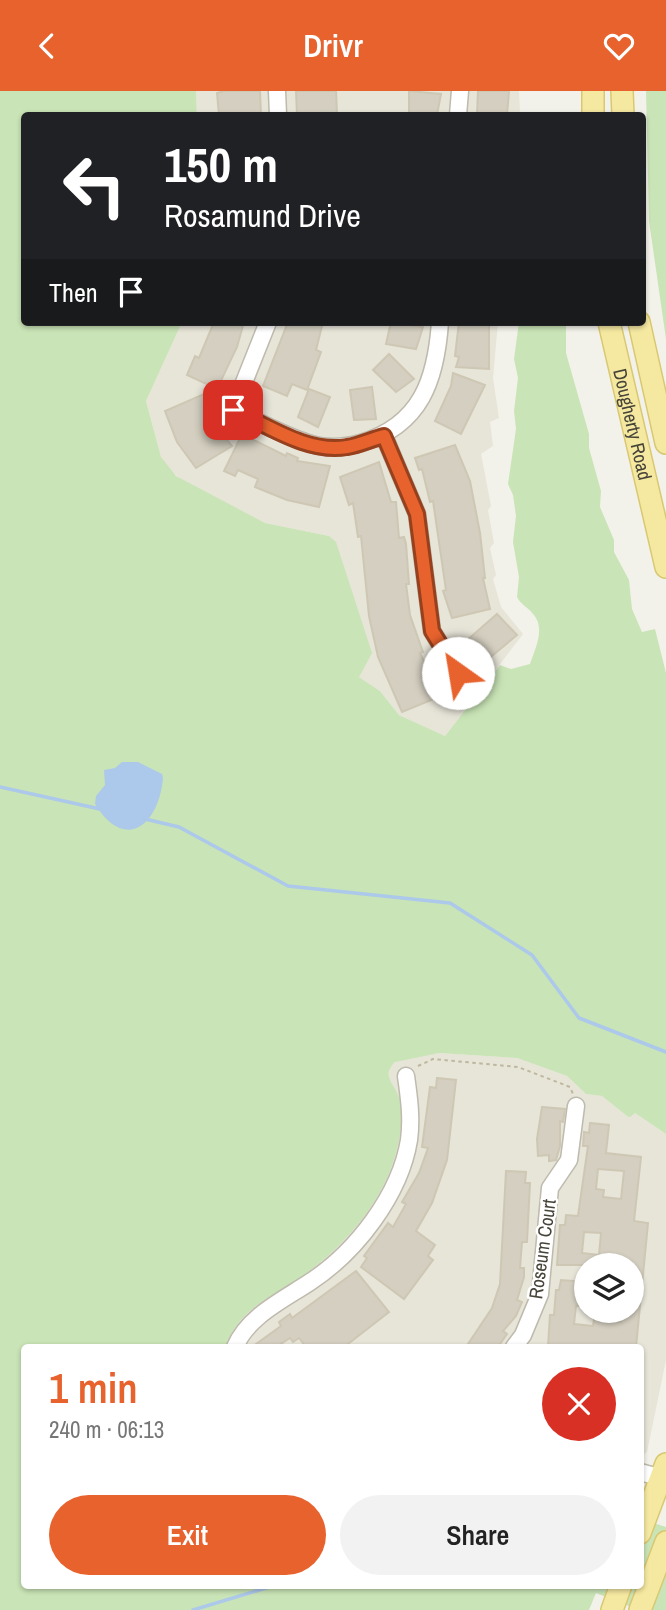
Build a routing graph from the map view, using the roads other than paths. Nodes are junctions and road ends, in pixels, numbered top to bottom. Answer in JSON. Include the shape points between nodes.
{"nodes":[{"id":1,"x":277,"y":91,"type":"edge"},
{"id":2,"x":460,"y":91,"type":"edge"},
{"id":3,"x":593,"y":91,"type":"edge"},
{"id":4,"x":622,"y":91,"type":"edge"},
{"id":5,"x":278,"y":112,"type":"edge"},
{"id":6,"x":458,"y":112,"type":"edge"},
{"id":7,"x":593,"y":112,"type":"edge"},
{"id":8,"x":623,"y":112,"type":"edge"},
{"id":9,"x":266,"y":326,"type":"edge"},
{"id":10,"x":440,"y":326,"type":"edge"},
{"id":11,"x":610,"y":326,"type":"edge"},
{"id":12,"x":640,"y":326,"type":"edge"},
{"id":13,"x":384,"y":436,"type":"junction"},
{"id":14,"x":666,"y":443,"type":"edge"},
{"id":15,"x":666,"y":567,"type":"edge"},
{"id":16,"x":458,"y":673,"type":"dead end"},
{"id":17,"x":406,"y":1076,"type":"road end"},
{"id":18,"x":576,"y":1106,"type":"road end"},
{"id":19,"x":237,"y":1344,"type":"edge"},
{"id":20,"x":516,"y":1344,"type":"edge"},
{"id":21,"x":658,"y":1473,"type":"edge"},
{"id":22,"x":644,"y":1523,"type":"edge"},
{"id":23,"x":666,"y":1542,"type":"edge"},
{"id":24,"x":640,"y":1610,"type":"edge"}],
"edges":[{"from":1,"to":5,"type":"street"},
{"from":2,"to":6,"type":"street"},
{"from":3,"to":7,"type":"main road"},
{"from":4,"to":8,"type":"main road"},
{"from":9,"to":13,"type":"street","via":[[233,410],[309,444],[346,447]]},
{"from":10,"to":13,"type":"street","via":[[430,383],[403,421]]},
{"from":11,"to":15,"type":"main road","name":"Dougherty Road"},
{"from":12,"to":14,"type":"main road","name":"Dougherty Road"},
{"from":13,"to":16,"type":"street","via":[[417,514],[432,631]]},
{"from":17,"to":19,"type":"street","via":[[408,1141],[403,1164],[378,1213],[323,1274],[247,1325]]},
{"from":18,"to":20,"type":"street","name":"Roseum Court","via":[[569,1160],[550,1188],[540,1294]]},
{"from":21,"to":22,"type":"main road"},
{"from":23,"to":24,"type":"main road"}]}
